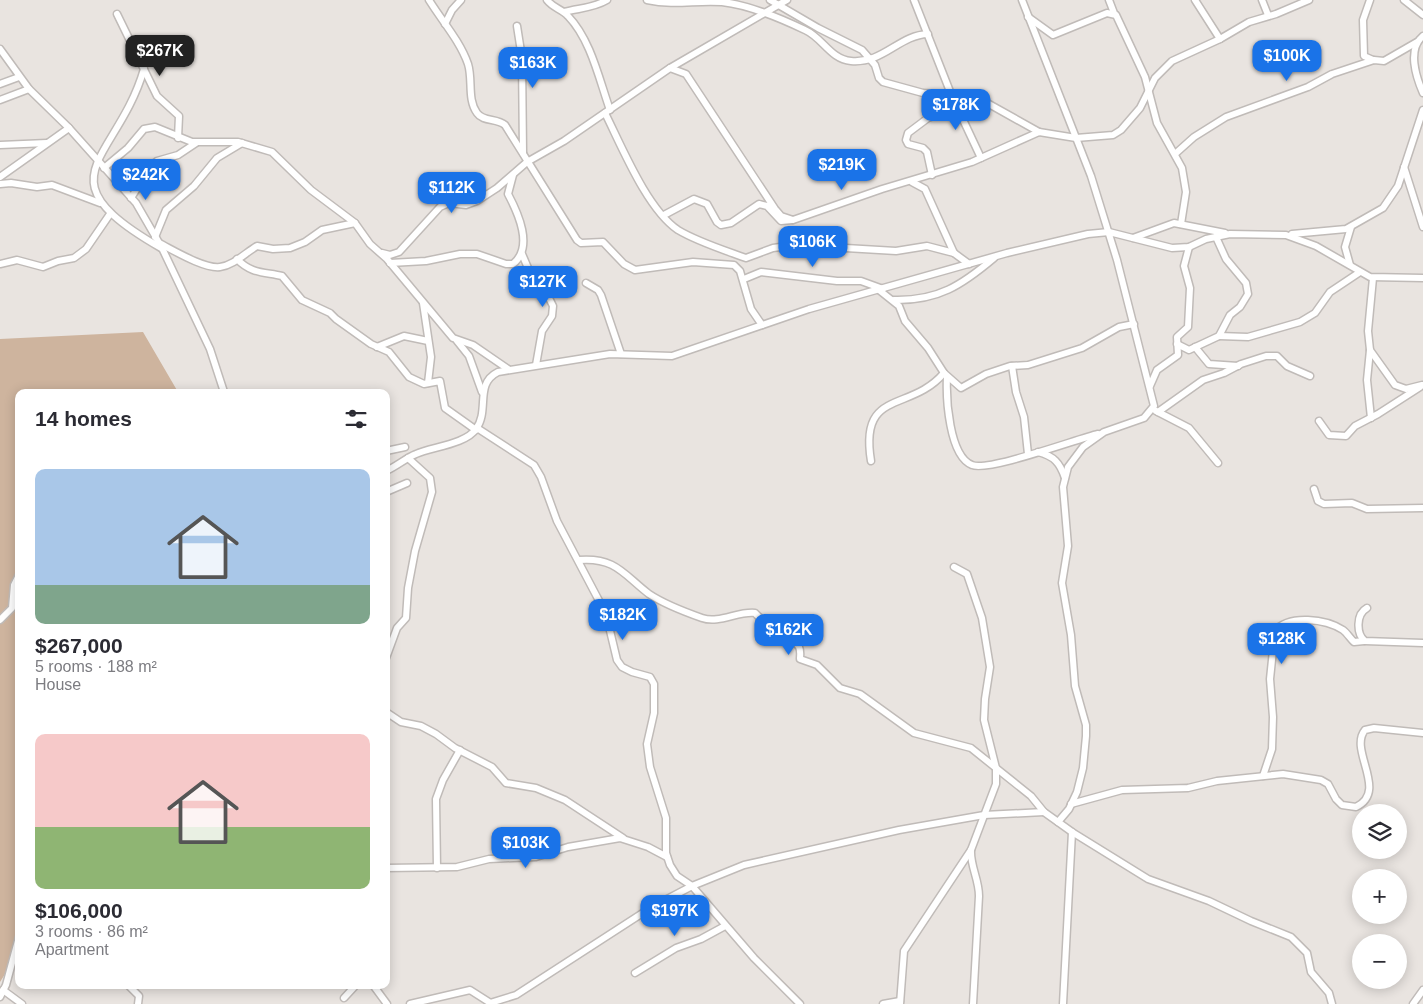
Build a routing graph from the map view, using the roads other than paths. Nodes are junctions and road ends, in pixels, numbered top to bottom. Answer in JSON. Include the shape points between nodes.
{"nodes":[{"id":1,"x":429,"y":0,"type":"edge"},
{"id":2,"x":461,"y":0,"type":"edge"},
{"id":3,"x":547,"y":0,"type":"edge"},
{"id":4,"x":607,"y":0,"type":"edge"},
{"id":5,"x":647,"y":0,"type":"edge"},
{"id":6,"x":770,"y":0,"type":"edge"},
{"id":7,"x":787,"y":0,"type":"edge"},
{"id":8,"x":914,"y":0,"type":"edge"},
{"id":9,"x":1022,"y":0,"type":"edge"},
{"id":10,"x":1109,"y":0,"type":"edge"},
{"id":11,"x":1195,"y":0,"type":"edge"},
{"id":12,"x":1262,"y":0,"type":"edge"},
{"id":13,"x":1309,"y":0,"type":"edge"},
{"id":14,"x":1370,"y":0,"type":"edge"},
{"id":15,"x":1404,"y":0,"type":"edge"},
{"id":16,"x":779,"y":5,"type":"junction"},
{"id":17,"x":564,"y":12,"type":"junction"},
{"id":18,"x":765,"y":13,"type":"junction"},
{"id":19,"x":118,"y":14,"type":"dead end"},
{"id":20,"x":1114,"y":14,"type":"junction"},
{"id":21,"x":1423,"y":15,"type":"edge"},
{"id":22,"x":1028,"y":16,"type":"junction"},
{"id":23,"x":1268,"y":16,"type":"junction"},
{"id":24,"x":445,"y":24,"type":"junction"},
{"id":25,"x":517,"y":26,"type":"dead end"},
{"id":26,"x":928,"y":34,"type":"junction"},
{"id":27,"x":1423,"y":36,"type":"edge"},
{"id":28,"x":1220,"y":39,"type":"junction"},
{"id":29,"x":1417,"y":42,"type":"junction"},
{"id":30,"x":0,"y":49,"type":"edge"},
{"id":31,"x":872,"y":60,"type":"junction"},
{"id":32,"x":1374,"y":60,"type":"junction"},
{"id":33,"x":670,"y":68,"type":"junction"},
{"id":34,"x":144,"y":69,"type":"junction"},
{"id":35,"x":19,"y":77,"type":"junction"},
{"id":36,"x":0,"y":84,"type":"edge"},
{"id":37,"x":29,"y":89,"type":"junction"},
{"id":38,"x":1148,"y":92,"type":"junction"},
{"id":39,"x":1423,"y":93,"type":"edge"},
{"id":40,"x":951,"y":94,"type":"junction"},
{"id":41,"x":0,"y":100,"type":"edge"},
{"id":42,"x":957,"y":107,"type":"junction"},
{"id":43,"x":1423,"y":110,"type":"edge"},
{"id":44,"x":608,"y":112,"type":"junction"},
{"id":45,"x":1423,"y":121,"type":"edge"},
{"id":46,"x":1417,"y":126,"type":"junction"},
{"id":47,"x":69,"y":128,"type":"junction"},
{"id":48,"x":1039,"y":132,"type":"junction"},
{"id":49,"x":178,"y":138,"type":"junction"},
{"id":50,"x":1076,"y":138,"type":"junction"},
{"id":51,"x":196,"y":142,"type":"junction"},
{"id":52,"x":49,"y":143,"type":"junction"},
{"id":53,"x":244,"y":143,"type":"junction"},
{"id":54,"x":0,"y":145,"type":"edge"},
{"id":55,"x":523,"y":154,"type":"junction"},
{"id":56,"x":1175,"y":154,"type":"junction"},
{"id":57,"x":981,"y":158,"type":"junction"},
{"id":58,"x":97,"y":160,"type":"junction"},
{"id":59,"x":527,"y":162,"type":"junction"},
{"id":60,"x":1404,"y":166,"type":"junction"},
{"id":61,"x":104,"y":168,"type":"junction"},
{"id":62,"x":514,"y":174,"type":"junction"},
{"id":63,"x":932,"y":175,"type":"junction"},
{"id":64,"x":0,"y":176,"type":"edge"},
{"id":65,"x":912,"y":182,"type":"junction"},
{"id":66,"x":0,"y":184,"type":"edge"},
{"id":67,"x":131,"y":198,"type":"junction"},
{"id":68,"x":1420,"y":202,"type":"edge"},
{"id":69,"x":100,"y":203,"type":"junction"},
{"id":70,"x":110,"y":214,"type":"junction"},
{"id":71,"x":664,"y":215,"type":"junction"},
{"id":72,"x":796,"y":218,"type":"junction"},
{"id":73,"x":355,"y":223,"type":"junction"},
{"id":74,"x":1181,"y":224,"type":"junction"},
{"id":75,"x":1351,"y":227,"type":"junction"},
{"id":76,"x":1423,"y":227,"type":"edge"},
{"id":77,"x":1109,"y":232,"type":"junction"},
{"id":78,"x":1230,"y":234,"type":"junction"},
{"id":79,"x":1286,"y":235,"type":"junction"},
{"id":80,"x":1216,"y":236,"type":"junction"},
{"id":81,"x":155,"y":237,"type":"junction"},
{"id":82,"x":1133,"y":238,"type":"junction"},
{"id":83,"x":160,"y":246,"type":"junction"},
{"id":84,"x":1189,"y":247,"type":"junction"},
{"id":85,"x":379,"y":252,"type":"junction"},
{"id":86,"x":954,"y":253,"type":"junction"},
{"id":87,"x":522,"y":254,"type":"junction"},
{"id":88,"x":997,"y":256,"type":"junction"},
{"id":89,"x":237,"y":259,"type":"junction"},
{"id":90,"x":390,"y":263,"type":"junction"},
{"id":91,"x":0,"y":264,"type":"edge"},
{"id":92,"x":969,"y":264,"type":"junction"},
{"id":93,"x":1350,"y":265,"type":"junction"},
{"id":94,"x":1360,"y":272,"type":"junction"},
{"id":95,"x":744,"y":278,"type":"junction"},
{"id":96,"x":1373,"y":278,"type":"junction"},
{"id":97,"x":1423,"y":278,"type":"edge"},
{"id":98,"x":586,"y":283,"type":"dead end"},
{"id":99,"x":881,"y":289,"type":"junction"},
{"id":100,"x":894,"y":300,"type":"junction"},
{"id":101,"x":423,"y":302,"type":"junction"},
{"id":102,"x":1134,"y":324,"type":"junction"},
{"id":103,"x":762,"y":325,"type":"junction"},
{"id":104,"x":1219,"y":336,"type":"junction"},
{"id":105,"x":456,"y":340,"type":"junction"},
{"id":106,"x":428,"y":341,"type":"junction"},
{"id":107,"x":1177,"y":344,"type":"junction"},
{"id":108,"x":377,"y":347,"type":"junction"},
{"id":109,"x":1195,"y":347,"type":"junction"},
{"id":110,"x":1370,"y":350,"type":"junction"},
{"id":111,"x":622,"y":354,"type":"junction"},
{"id":112,"x":536,"y":365,"type":"junction"},
{"id":113,"x":1012,"y":366,"type":"junction"},
{"id":114,"x":1238,"y":366,"type":"junction"},
{"id":115,"x":508,"y":369,"type":"junction"},
{"id":116,"x":946,"y":375,"type":"junction"},
{"id":117,"x":1310,"y":376,"type":"dead end"},
{"id":118,"x":428,"y":384,"type":"junction"},
{"id":119,"x":1423,"y":385,"type":"edge"},
{"id":120,"x":1150,"y":387,"type":"junction"},
{"id":121,"x":223,"y":389,"type":"edge"},
{"id":122,"x":483,"y":395,"type":"junction"},
{"id":123,"x":1155,"y":411,"type":"junction"},
{"id":124,"x":1371,"y":418,"type":"junction"},
{"id":125,"x":1319,"y":421,"type":"dead end"},
{"id":126,"x":476,"y":429,"type":"junction"},
{"id":127,"x":1104,"y":432,"type":"junction"},
{"id":128,"x":405,"y":447,"type":"dead end"},
{"id":129,"x":390,"y":450,"type":"edge"},
{"id":130,"x":1037,"y":452,"type":"junction"},
{"id":131,"x":1028,"y":454,"type":"junction"},
{"id":132,"x":408,"y":458,"type":"junction"},
{"id":133,"x":872,"y":461,"type":"dead end"},
{"id":134,"x":1218,"y":463,"type":"dead end"},
{"id":135,"x":390,"y":468,"type":"edge"},
{"id":136,"x":1065,"y":479,"type":"junction"},
{"id":137,"x":407,"y":483,"type":"dead end"},
{"id":138,"x":1314,"y":489,"type":"dead end"},
{"id":139,"x":390,"y":490,"type":"edge"},
{"id":140,"x":1423,"y":508,"type":"edge"},
{"id":141,"x":579,"y":560,"type":"junction"},
{"id":142,"x":954,"y":566,"type":"dead end"},
{"id":143,"x":15,"y":583,"type":"edge"},
{"id":144,"x":1367,"y":608,"type":"dead end"},
{"id":145,"x":0,"y":620,"type":"edge"},
{"id":146,"x":1364,"y":641,"type":"junction"},
{"id":147,"x":1423,"y":643,"type":"edge"},
{"id":148,"x":390,"y":647,"type":"edge"},
{"id":149,"x":390,"y":715,"type":"edge"},
{"id":150,"x":1423,"y":733,"type":"edge"},
{"id":151,"x":460,"y":750,"type":"junction"},
{"id":152,"x":996,"y":768,"type":"junction"},
{"id":153,"x":1263,"y":776,"type":"junction"},
{"id":154,"x":1071,"y":804,"type":"junction"},
{"id":155,"x":1044,"y":812,"type":"junction"},
{"id":156,"x":984,"y":815,"type":"junction"},
{"id":157,"x":1058,"y":822,"type":"junction"},
{"id":158,"x":1072,"y":832,"type":"junction"},
{"id":159,"x":624,"y":838,"type":"junction"},
{"id":160,"x":666,"y":846,"type":"junction"},
{"id":161,"x":648,"y":847,"type":"junction"},
{"id":162,"x":971,"y":850,"type":"junction"},
{"id":163,"x":667,"y":857,"type":"junction"},
{"id":164,"x":390,"y":868,"type":"edge"},
{"id":165,"x":437,"y":868,"type":"junction"},
{"id":166,"x":692,"y":886,"type":"junction"},
{"id":167,"x":725,"y":926,"type":"junction"},
{"id":168,"x":15,"y":949,"type":"edge"},
{"id":169,"x":635,"y":973,"type":"dead end"},
{"id":170,"x":132,"y":989,"type":"edge"},
{"id":171,"x":352,"y":989,"type":"edge"},
{"id":172,"x":376,"y":989,"type":"edge"},
{"id":173,"x":3,"y":990,"type":"junction"},
{"id":174,"x":1423,"y":990,"type":"edge"},
{"id":175,"x":0,"y":997,"type":"edge"},
{"id":176,"x":344,"y":998,"type":"dead end"},
{"id":177,"x":491,"y":1003,"type":"edge"},
{"id":178,"x":900,"y":1003,"type":"edge"},
{"id":179,"x":22,"y":1004,"type":"edge"},
{"id":180,"x":138,"y":1004,"type":"edge"},
{"id":181,"x":387,"y":1004,"type":"edge"},
{"id":182,"x":410,"y":1004,"type":"edge"},
{"id":183,"x":800,"y":1004,"type":"edge"},
{"id":184,"x":883,"y":1004,"type":"edge"},
{"id":185,"x":973,"y":1004,"type":"edge"},
{"id":186,"x":1062,"y":1004,"type":"edge"},
{"id":187,"x":1332,"y":1004,"type":"edge"},
{"id":188,"x":1413,"y":1004,"type":"edge"}],
"edges":[{"from":1,"to":24,"type":"street"},
{"from":2,"to":24,"type":"street"},
{"from":3,"to":17,"type":"street","via":[[553,8]]},
{"from":4,"to":17,"type":"street","via":[[595,7]]},
{"from":5,"to":18,"type":"street","via":[[668,4],[723,2]]},
{"from":6,"to":16,"type":"street"},
{"from":7,"to":16,"type":"street"},
{"from":8,"to":26,"type":"street"},
{"from":9,"to":22,"type":"street"},
{"from":10,"to":20,"type":"street"},
{"from":11,"to":28,"type":"street"},
{"from":12,"to":23,"type":"street"},
{"from":13,"to":23,"type":"street"},
{"from":14,"to":32,"type":"street","via":[[1363,20],[1364,56]]},
{"from":15,"to":21,"type":"street"},
{"from":16,"to":18,"type":"street"},
{"from":16,"to":31,"type":"street","via":[[858,46]]},
{"from":17,"to":44,"type":"street","via":[[586,46]]},
{"from":18,"to":31,"type":"street","via":[[808,31],[840,59]]},
{"from":18,"to":33,"type":"street"},
{"from":19,"to":34,"type":"street"},
{"from":20,"to":22,"type":"street","via":[[1055,35]]},
{"from":20,"to":38,"type":"street","via":[[1145,77]]},
{"from":22,"to":50,"type":"street"},
{"from":23,"to":28,"type":"street","via":[[1249,22]]},
{"from":24,"to":55,"type":"street","via":[[468,63],[472,104],[477,114],[502,123]]},
{"from":25,"to":55,"type":"street","via":[[522,58]]},
{"from":26,"to":31,"type":"street","via":[[912,37]]},
{"from":26,"to":40,"type":"street"},
{"from":27,"to":29,"type":"street"},
{"from":28,"to":38,"type":"street","via":[[1172,61],[1155,78]]},
{"from":29,"to":32,"type":"street","via":[[1384,61]]},
{"from":29,"to":39,"type":"street","via":[[1414,66]]},
{"from":30,"to":35,"type":"street"},
{"from":31,"to":40,"type":"street","via":[[883,82],[923,93]]},
{"from":32,"to":56,"type":"street","via":[[1226,117],[1194,137]]},
{"from":33,"to":44,"type":"street"},
{"from":33,"to":72,"type":"street","via":[[686,74],[775,209],[787,219]]},
{"from":34,"to":49,"type":"street","via":[[157,96],[179,116]]},
{"from":34,"to":58,"type":"street","via":[[128,110]]},
{"from":35,"to":36,"type":"street"},
{"from":35,"to":37,"type":"street"},
{"from":37,"to":41,"type":"street"},
{"from":37,"to":47,"type":"street"},
{"from":38,"to":50,"type":"street","via":[[1140,108],[1117,133]]},
{"from":38,"to":56,"type":"street","via":[[1156,123]]},
{"from":40,"to":42,"type":"street"},
{"from":40,"to":48,"type":"street","via":[[980,98]]},
{"from":42,"to":57,"type":"street"},
{"from":42,"to":63,"type":"street","via":[[928,118],[908,133],[908,144],[923,148],[928,154]]},
{"from":43,"to":46,"type":"street"},
{"from":44,"to":59,"type":"street"},
{"from":44,"to":71,"type":"street","via":[[641,187]]},
{"from":45,"to":46,"type":"street"},
{"from":46,"to":60,"type":"street"},
{"from":47,"to":52,"type":"street"},
{"from":47,"to":58,"type":"street"},
{"from":48,"to":50,"type":"street"},
{"from":48,"to":57,"type":"street"},
{"from":49,"to":51,"type":"street"},
{"from":49,"to":61,"type":"street","via":[[155,127],[144,129]]},
{"from":50,"to":77,"type":"street"},
{"from":51,"to":53,"type":"street"},
{"from":51,"to":67,"type":"street","via":[[178,155],[151,166]]},
{"from":52,"to":54,"type":"street"},
{"from":52,"to":64,"type":"street"},
{"from":53,"to":73,"type":"street","via":[[272,152],[312,190]]},
{"from":53,"to":81,"type":"street","via":[[217,158],[194,186],[166,210]]},
{"from":55,"to":59,"type":"street"},
{"from":56,"to":74,"type":"street","via":[[1182,168],[1186,192]]},
{"from":57,"to":63,"type":"street"},
{"from":58,"to":61,"type":"street"},
{"from":58,"to":69,"type":"street","via":[[93,179]]},
{"from":59,"to":62,"type":"street"},
{"from":59,"to":95,"type":"street","via":[[573,236],[581,242],[603,242],[624,264],[635,270],[693,262],[728,264],[738,268]]},
{"from":60,"to":68,"type":"street"},
{"from":60,"to":75,"type":"street","via":[[1393,195],[1383,208]]},
{"from":61,"to":67,"type":"street"},
{"from":62,"to":85,"type":"street","via":[[472,204],[449,203],[440,207],[400,252],[390,255]]},
{"from":62,"to":87,"type":"street","via":[[508,192],[517,213],[523,241]]},
{"from":63,"to":65,"type":"street"},
{"from":65,"to":72,"type":"street"},
{"from":65,"to":86,"type":"street","via":[[926,189]]},
{"from":66,"to":69,"type":"street","via":[[52,185]]},
{"from":67,"to":81,"type":"street"},
{"from":68,"to":76,"type":"street","via":[[1418,218]]},
{"from":69,"to":70,"type":"street"},
{"from":70,"to":83,"type":"street"},
{"from":70,"to":91,"type":"street","via":[[86,249],[74,258],[58,260],[43,267],[17,260]]},
{"from":71,"to":72,"type":"street","via":[[694,200],[707,204],[721,225],[731,223],[760,204],[767,206],[783,222]]},
{"from":71,"to":86,"type":"street","via":[[678,229],[746,258],[784,246],[806,244],[871,251],[902,251],[928,246]]},
{"from":73,"to":85,"type":"street"},
{"from":73,"to":89,"type":"street","via":[[322,230],[290,248],[257,246]]},
{"from":74,"to":78,"type":"street"},
{"from":74,"to":82,"type":"street","via":[[1172,223]]},
{"from":75,"to":79,"type":"street","via":[[1341,231]]},
{"from":75,"to":93,"type":"street","via":[[1345,247]]},
{"from":77,"to":82,"type":"street"},
{"from":77,"to":88,"type":"street","via":[[1061,239]]},
{"from":77,"to":102,"type":"street"},
{"from":78,"to":79,"type":"street"},
{"from":78,"to":80,"type":"street"},
{"from":79,"to":93,"type":"street","via":[[1316,246]]},
{"from":80,"to":84,"type":"street"},
{"from":80,"to":104,"type":"street","via":[[1226,260],[1246,283],[1248,292]]},
{"from":81,"to":83,"type":"street"},
{"from":82,"to":84,"type":"street","via":[[1172,248]]},
{"from":83,"to":89,"type":"street","via":[[213,266],[220,267]]},
{"from":83,"to":121,"type":"street","via":[[210,349]]},
{"from":84,"to":107,"type":"street","via":[[1184,266],[1190,288],[1190,317],[1187,328],[1177,337]]},
{"from":85,"to":90,"type":"street"},
{"from":86,"to":92,"type":"street"},
{"from":87,"to":90,"type":"street","via":[[509,265],[477,254]]},
{"from":87,"to":112,"type":"street","via":[[537,289],[549,298],[553,306],[553,315],[542,331]]},
{"from":88,"to":92,"type":"street"},
{"from":88,"to":100,"type":"street","via":[[971,278],[943,293],[908,301]]},
{"from":89,"to":108,"type":"street","via":[[246,268],[268,276],[282,276],[298,297],[330,313]]},
{"from":90,"to":101,"type":"street"},
{"from":92,"to":99,"type":"street"},
{"from":93,"to":94,"type":"street"},
{"from":94,"to":96,"type":"street"},
{"from":94,"to":104,"type":"street","via":[[1330,292],[1315,313],[1300,322],[1248,336]]},
{"from":95,"to":99,"type":"street","via":[[761,272],[861,281]]},
{"from":95,"to":103,"type":"street","via":[[751,309]]},
{"from":96,"to":97,"type":"street"},
{"from":96,"to":110,"type":"street","via":[[1368,331]]},
{"from":98,"to":111,"type":"street","via":[[602,296]]},
{"from":99,"to":100,"type":"street"},
{"from":99,"to":103,"type":"street"},
{"from":100,"to":116,"type":"street"},
{"from":101,"to":105,"type":"street"},
{"from":101,"to":106,"type":"street"},
{"from":102,"to":113,"type":"street","via":[[1119,327],[1082,348],[1028,365]]},
{"from":102,"to":120,"type":"street"},
{"from":103,"to":111,"type":"street","via":[[672,356]]},
{"from":104,"to":109,"type":"street"},
{"from":105,"to":115,"type":"street","via":[[473,345]]},
{"from":105,"to":122,"type":"street","via":[[469,356]]},
{"from":106,"to":108,"type":"street","via":[[404,336]]},
{"from":106,"to":118,"type":"street"},
{"from":107,"to":109,"type":"street","via":[[1189,350]]},
{"from":107,"to":120,"type":"street","via":[[1178,355],[1158,370]]},
{"from":108,"to":118,"type":"street","via":[[389,352],[409,377]]},
{"from":109,"to":114,"type":"street","via":[[1208,364]]},
{"from":110,"to":119,"type":"street","via":[[1395,385],[1406,389]]},
{"from":110,"to":124,"type":"street","via":[[1367,380]]},
{"from":111,"to":112,"type":"street","via":[[592,355]]},
{"from":112,"to":115,"type":"street"},
{"from":113,"to":116,"type":"street","via":[[986,374],[962,388]]},
{"from":113,"to":131,"type":"street","via":[[1016,392],[1022,404]]},
{"from":114,"to":117,"type":"street","via":[[1274,355],[1287,366]]},
{"from":114,"to":123,"type":"street","via":[[1202,380]]},
{"from":115,"to":122,"type":"street","via":[[491,376],[483,387]]},
{"from":116,"to":131,"type":"street","via":[[949,421],[966,460],[979,467]]},
{"from":116,"to":133,"type":"street","via":[[876,415],[869,428]]},
{"from":118,"to":126,"type":"street","via":[[442,382],[445,408]]},
{"from":119,"to":124,"type":"street"},
{"from":120,"to":123,"type":"street"},
{"from":122,"to":126,"type":"street","via":[[484,404]]},
{"from":123,"to":127,"type":"street","via":[[1138,422]]},
{"from":123,"to":134,"type":"street","via":[[1189,428]]},
{"from":124,"to":125,"type":"street","via":[[1342,436],[1329,435]]},
{"from":126,"to":132,"type":"street","via":[[467,437]]},
{"from":126,"to":141,"type":"street","via":[[534,465],[557,520]]},
{"from":127,"to":130,"type":"street"},
{"from":127,"to":136,"type":"street","via":[[1077,452]]},
{"from":128,"to":129,"type":"street"},
{"from":130,"to":131,"type":"street"},
{"from":130,"to":136,"type":"street","via":[[1058,462]]},
{"from":132,"to":135,"type":"street"},
{"from":132,"to":148,"type":"street","via":[[430,478],[432,492],[415,551],[406,618],[397,628]]},
{"from":136,"to":154,"type":"street","via":[[1068,540],[1062,583],[1075,686],[1086,726],[1083,768]]},
{"from":137,"to":139,"type":"street"},
{"from":138,"to":140,"type":"street","via":[[1318,501],[1324,504],[1352,503],[1367,509]]},
{"from":141,"to":152,"type":"street","via":[[596,560],[615,566],[652,595],[704,619],[755,613],[762,622],[798,646],[800,659],[818,665],[840,688],[860,694],[914,733],[968,747]]},
{"from":141,"to":160,"type":"street","via":[[606,614],[617,660],[632,672],[650,677],[654,684],[654,713],[647,744],[650,767],[666,818]]},
{"from":142,"to":152,"type":"street","via":[[967,574],[982,618],[990,667],[984,720]]},
{"from":143,"to":145,"type":"street","via":[[12,608]]},
{"from":144,"to":146,"type":"street","via":[[1361,613],[1359,627]]},
{"from":146,"to":147,"type":"street"},
{"from":146,"to":153,"type":"street","via":[[1354,642],[1340,629],[1310,620],[1286,623],[1275,631],[1270,679],[1272,749]]},
{"from":149,"to":151,"type":"street","via":[[401,722],[429,730]]},
{"from":150,"to":153,"type":"street","via":[[1365,730],[1361,742],[1369,789],[1364,801],[1356,806],[1342,805],[1328,784],[1321,780],[1289,775]]},
{"from":151,"to":159,"type":"street","via":[[492,767],[506,783],[536,788],[565,800]]},
{"from":151,"to":165,"type":"street","via":[[436,799]]},
{"from":152,"to":155,"type":"street","via":[[1031,796]]},
{"from":152,"to":156,"type":"street","via":[[996,785]]},
{"from":153,"to":154,"type":"street","via":[[1188,788],[1122,790]]},
{"from":154,"to":157,"type":"street"},
{"from":155,"to":156,"type":"street"},
{"from":155,"to":157,"type":"street"},
{"from":156,"to":162,"type":"street"},
{"from":156,"to":166,"type":"street","via":[[777,857],[730,870]]},
{"from":157,"to":158,"type":"street"},
{"from":158,"to":186,"type":"street"},
{"from":158,"to":187,"type":"street","via":[[1148,879],[1209,901],[1291,937],[1307,953],[1311,972],[1330,993]]},
{"from":159,"to":161,"type":"street"},
{"from":159,"to":165,"type":"street","via":[[568,847],[536,858],[489,859]]},
{"from":160,"to":161,"type":"street"},
{"from":160,"to":163,"type":"street"},
{"from":161,"to":163,"type":"street"},
{"from":162,"to":178,"type":"street","via":[[904,951]]},
{"from":162,"to":185,"type":"street","via":[[979,896]]},
{"from":163,"to":166,"type":"street","via":[[674,872]]},
{"from":164,"to":165,"type":"street"},
{"from":166,"to":167,"type":"street"},
{"from":166,"to":177,"type":"street","via":[[652,907],[516,995]]},
{"from":167,"to":169,"type":"street","via":[[676,948]]},
{"from":167,"to":183,"type":"street"},
{"from":168,"to":173,"type":"street"},
{"from":170,"to":180,"type":"street","via":[[139,996]]},
{"from":171,"to":176,"type":"street"},
{"from":172,"to":181,"type":"street"},
{"from":173,"to":175,"type":"street"},
{"from":173,"to":179,"type":"street"},
{"from":174,"to":188,"type":"street"},
{"from":177,"to":182,"type":"street","via":[[470,990]]},
{"from":178,"to":184,"type":"street"}]}
